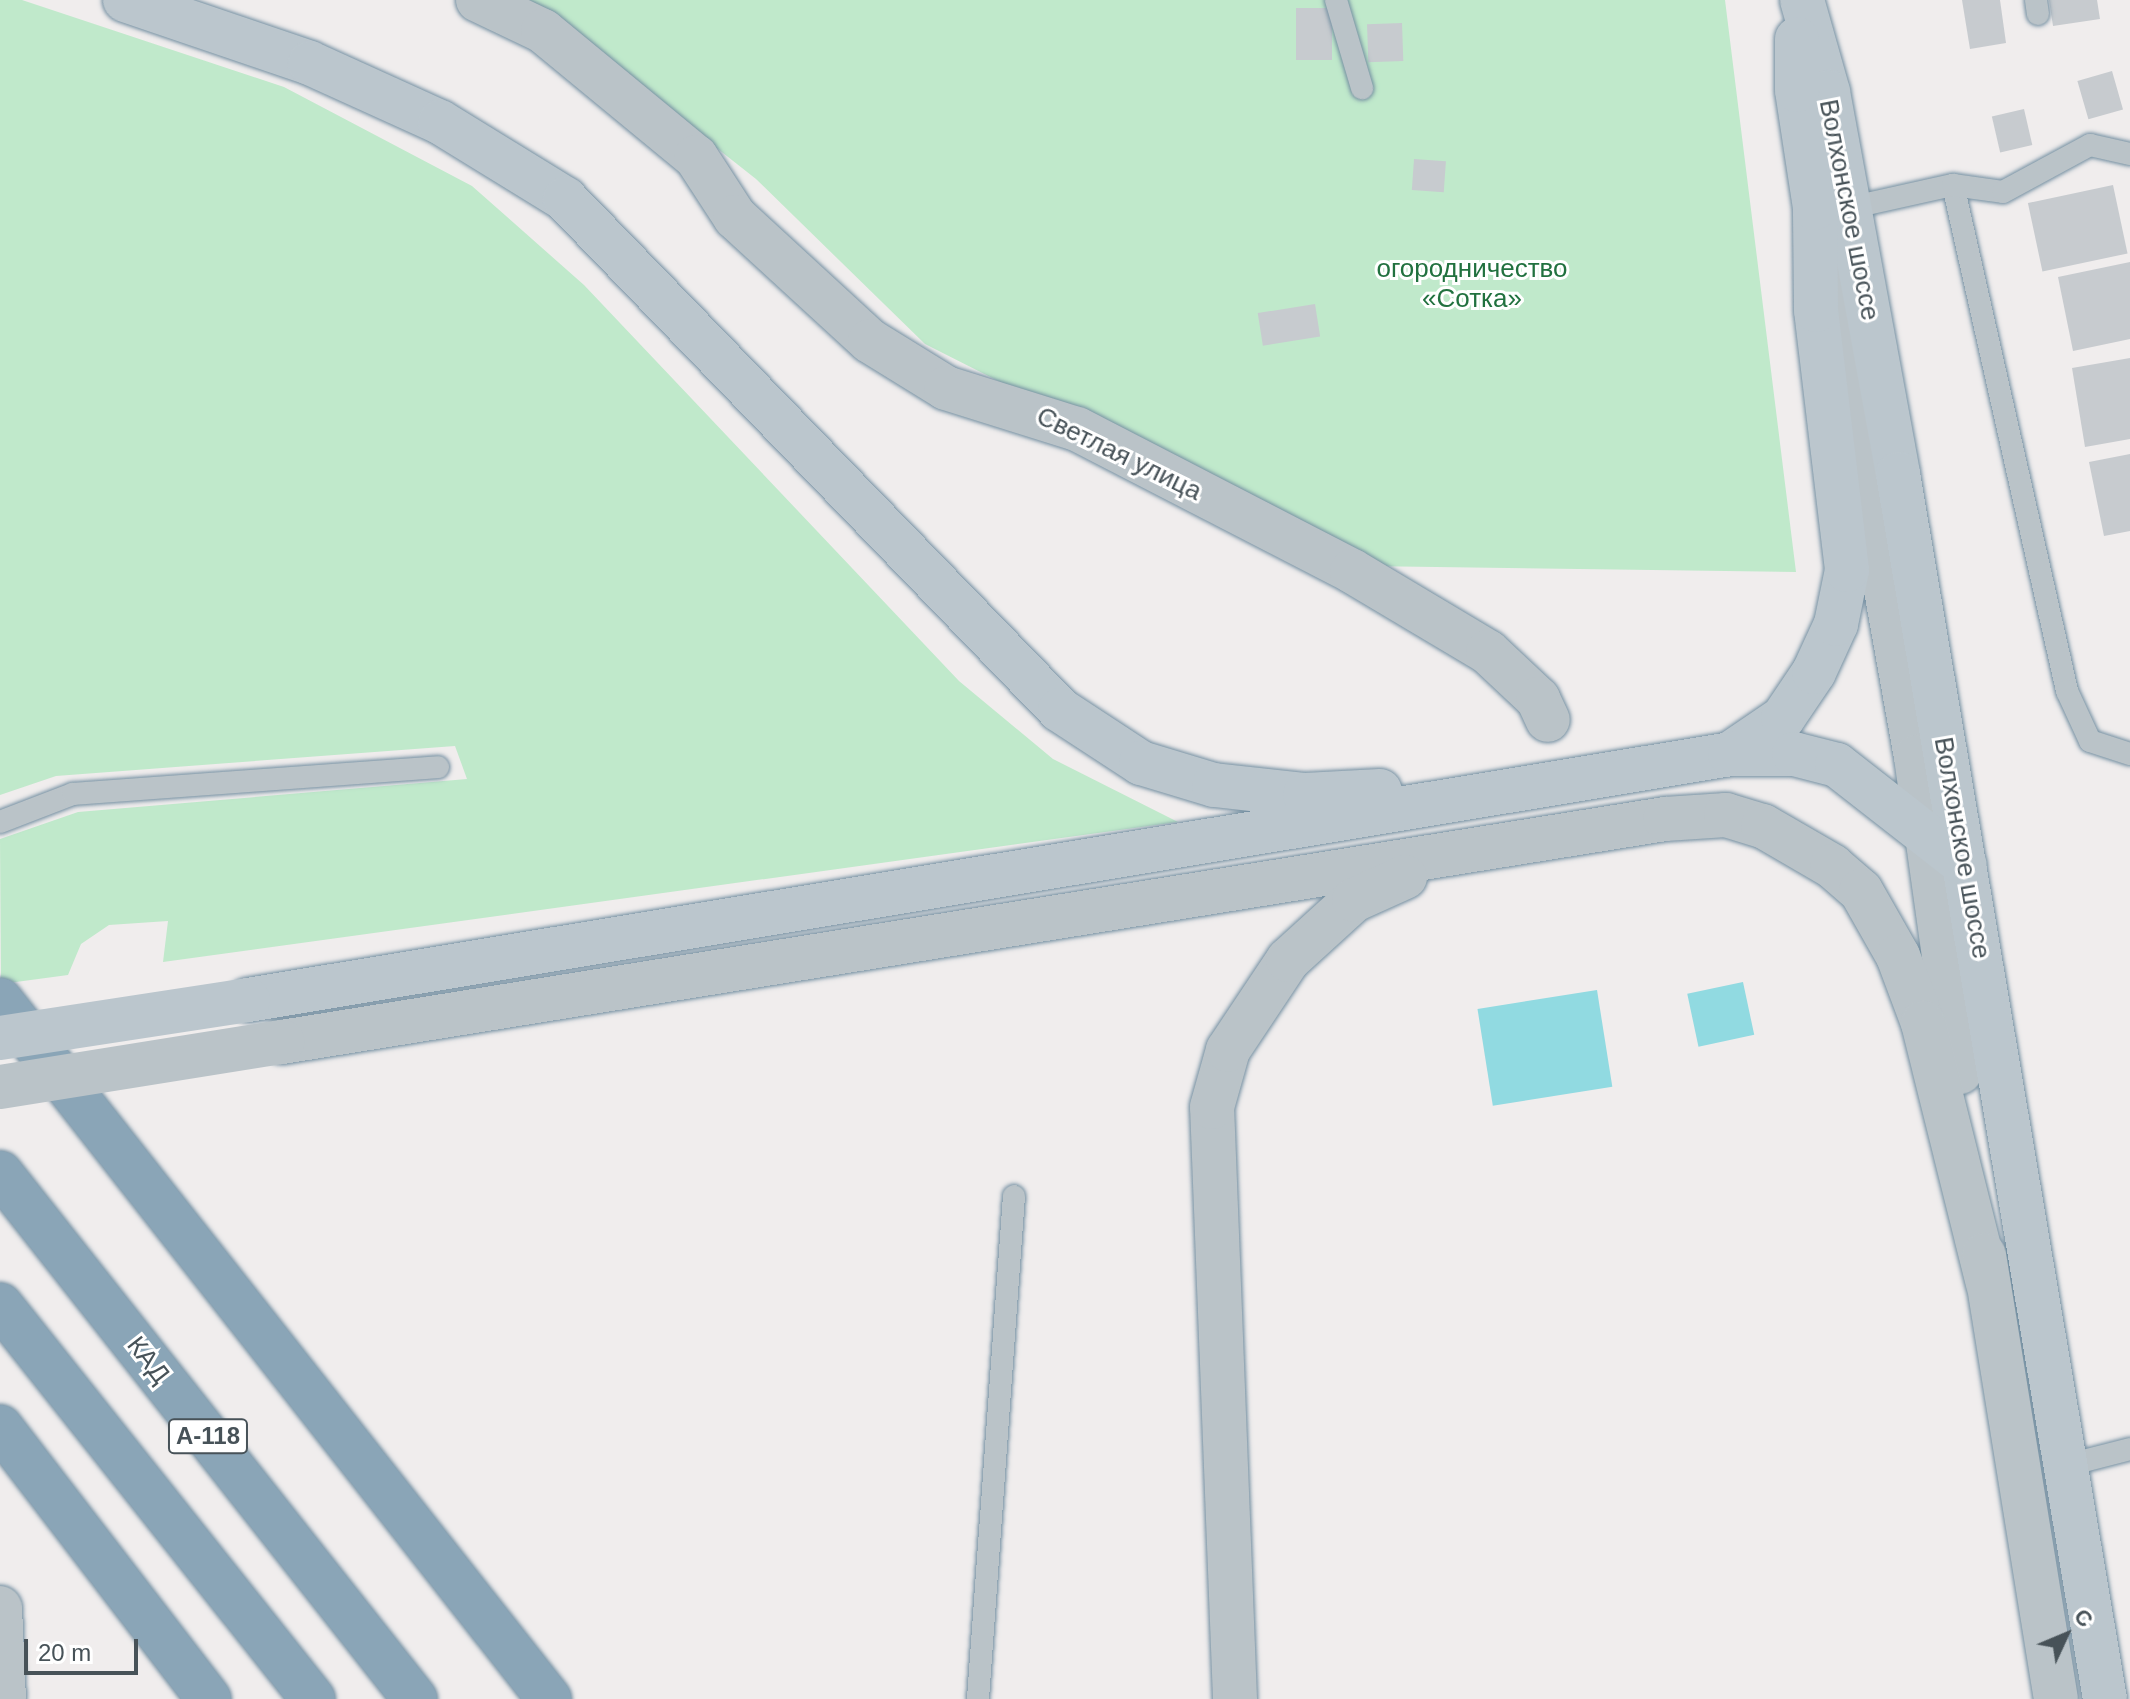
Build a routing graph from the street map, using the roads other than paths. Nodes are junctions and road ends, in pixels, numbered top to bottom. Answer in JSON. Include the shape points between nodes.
{"nodes":[{"id":1,"x":125,"y":0,"type":"edge"},
{"id":2,"x":478,"y":0,"type":"edge"},
{"id":3,"x":1336,"y":0,"type":"edge"},
{"id":4,"x":1800,"y":0,"type":"edge"},
{"id":5,"x":1362,"y":88,"type":"dead end"},
{"id":6,"x":2130,"y":154,"type":"edge"},
{"id":7,"x":1953,"y":185,"type":"junction"},
{"id":8,"x":1832,"y":208,"type":"junction"},
{"id":9,"x":1548,"y":720,"type":"dead end"},
{"id":10,"x":1730,"y":754,"type":"junction"},
{"id":11,"x":2130,"y":754,"type":"edge"},
{"id":12,"x":438,"y":767,"type":"dead end"},
{"id":13,"x":1522,"y":792,"type":"junction"},
{"id":14,"x":0,"y":822,"type":"edge"},
{"id":15,"x":1928,"y":833,"type":"junction"},
{"id":16,"x":1459,"y":853,"type":"junction"},
{"id":17,"x":1965,"y":865,"type":"junction"},
{"id":18,"x":0,"y":1000,"type":"edge"},
{"id":19,"x":0,"y":1038,"type":"edge"},
{"id":20,"x":0,"y":1087,"type":"edge"},
{"id":21,"x":0,"y":1173,"type":"edge"},
{"id":22,"x":1014,"y":1196,"type":"dead end"},
{"id":23,"x":1988,"y":1283,"type":"junction"},
{"id":24,"x":0,"y":1305,"type":"edge"},
{"id":25,"x":0,"y":1427,"type":"edge"},
{"id":26,"x":2130,"y":1449,"type":"edge"},
{"id":27,"x":2064,"y":1466,"type":"junction"},
{"id":28,"x":0,"y":1608,"type":"edge"},
{"id":29,"x":4,"y":1699,"type":"edge"},
{"id":30,"x":209,"y":1699,"type":"edge"},
{"id":31,"x":313,"y":1699,"type":"edge"},
{"id":32,"x":415,"y":1699,"type":"edge"},
{"id":33,"x":549,"y":1699,"type":"edge"},
{"id":34,"x":978,"y":1699,"type":"edge"},
{"id":35,"x":1235,"y":1699,"type":"edge"},
{"id":36,"x":2056,"y":1699,"type":"edge"},
{"id":37,"x":2105,"y":1699,"type":"edge"}],
"edges":[{"from":1,"to":13,"type":"main road","via":[[310,63],[440,122],[565,199],[1060,710],[1141,763],[1214,785],[1305,795]]},
{"from":2,"to":9,"type":"street","name":"Светлая улица","via":[[543,31],[696,157],[735,217],[870,341],[946,388],[1077,429],[1352,571],[1488,652],[1538,699]]},
{"from":3,"to":5,"type":"lane"},
{"from":4,"to":8,"type":"main road","name":"Волхонское шоссе"},
{"from":6,"to":7,"type":"lane","via":[[2090,145],[2003,192]]},
{"from":7,"to":8,"type":"lane"},
{"from":7,"to":11,"type":"lane","via":[[2067,691],[2090,741]]},
{"from":8,"to":10,"type":"main road","via":[[1816,310],[1847,570],[1836,624],[1814,672],[1783,718]]},
{"from":8,"to":15,"type":"street","name":"Волхонское шоссе","via":[[1841,310]]},
{"from":8,"to":17,"type":"main road","name":"Волхонское шоссе"},
{"from":10,"to":13,"type":"main road"},
{"from":10,"to":15,"type":"main road","via":[[1794,754],[1837,765]]},
{"from":12,"to":14,"type":"lane","via":[[73,794]]},
{"from":13,"to":19,"type":"main road","bridge":true},
{"from":15,"to":17,"type":"main road"},
{"from":15,"to":23,"type":"street","name":"Волхонское шоссе"},
{"from":16,"to":20,"type":"street","bridge":true},
{"from":16,"to":23,"type":"street","via":[[1726,815],[1763,826],[1832,866],[1861,891],[1898,956],[1923,1023]]},
{"from":16,"to":35,"type":"street","via":[[1354,900],[1288,960],[1228,1050],[1212,1107]]},
{"from":17,"to":27,"type":"main road","name":"Волхонское шоссе"},
{"from":18,"to":33,"type":"highway"},
{"from":21,"to":32,"type":"highway","name":"КАД","number":"А-118"},
{"from":22,"to":34,"type":"lane"},
{"from":23,"to":36,"type":"street","name":"Волхонское шоссе"},
{"from":24,"to":31,"type":"highway","number":"А-118"},
{"from":25,"to":30,"type":"highway"},
{"from":26,"to":27,"type":"lane"},
{"from":27,"to":37,"type":"main road","name":"Волхонское шоссе"},
{"from":28,"to":29,"type":"street"}]}
